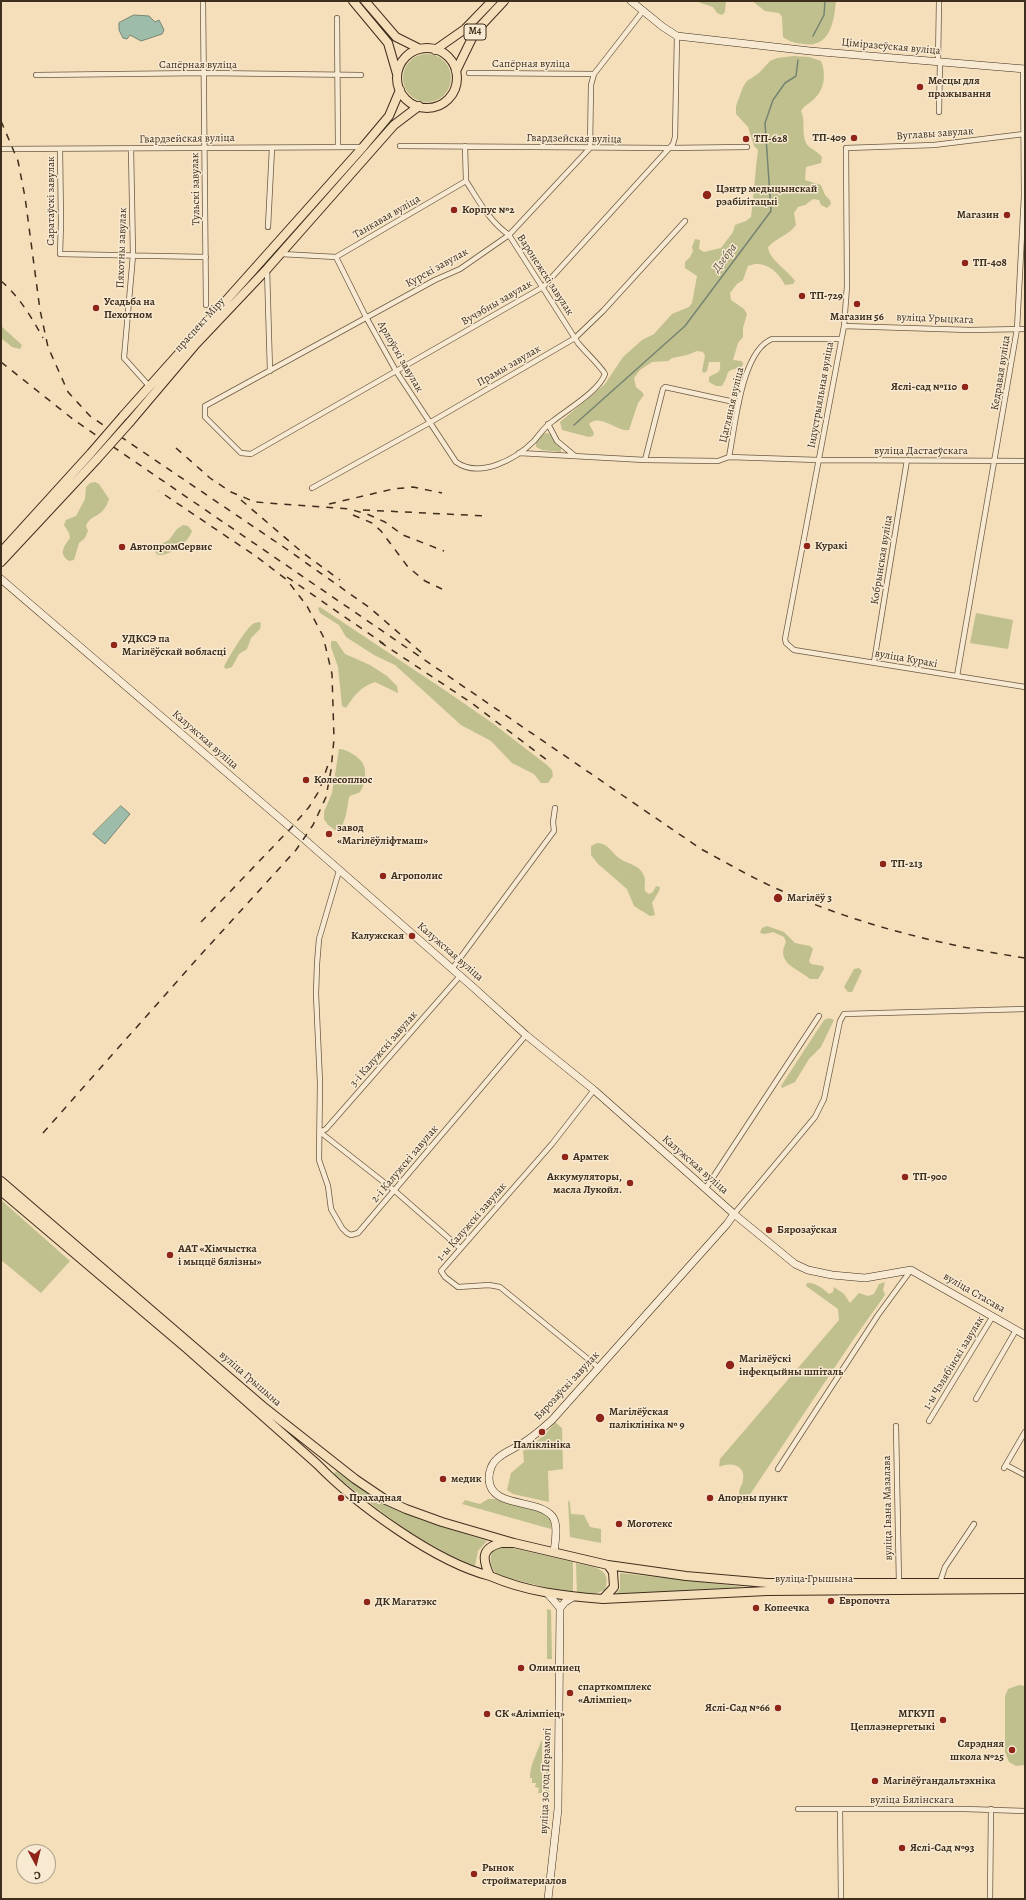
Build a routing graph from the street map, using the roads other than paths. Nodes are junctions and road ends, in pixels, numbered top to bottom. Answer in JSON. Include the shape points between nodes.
{"nodes":[{"id":1,"x":203,"y":1,"type":"edge"},
{"id":2,"x":353,"y":1,"type":"edge"},
{"id":3,"x":365,"y":1,"type":"edge"},
{"id":4,"x":492,"y":1,"type":"edge"},
{"id":5,"x":504,"y":1,"type":"edge"},
{"id":6,"x":631,"y":1,"type":"edge"},
{"id":7,"x":939,"y":1,"type":"edge"},
{"id":8,"x":643,"y":11,"type":"junction"},
{"id":9,"x":337,"y":18,"type":"dead end"},
{"id":10,"x":677,"y":36,"type":"junction"},
{"id":11,"x":420,"y":49,"type":"junction"},
{"id":12,"x":436,"y":50,"type":"junction"},
{"id":13,"x":939,"y":62,"type":"junction"},
{"id":14,"x":1024,"y":68,"type":"edge"},
{"id":15,"x":456,"y":71,"type":"junction"},
{"id":16,"x":204,"y":73,"type":"junction"},
{"id":17,"x":469,"y":73,"type":"dead end"},
{"id":18,"x":36,"y":74,"type":"dead end"},
{"id":19,"x":594,"y":74,"type":"junction"},
{"id":20,"x":338,"y":75,"type":"junction"},
{"id":21,"x":361,"y":75,"type":"dead end"},
{"id":22,"x":398,"y":75,"type":"junction"},
{"id":23,"x":400,"y":90,"type":"junction"},
{"id":24,"x":419,"y":106,"type":"junction"},
{"id":25,"x":939,"y":112,"type":"dead end"},
{"id":26,"x":1024,"y":134,"type":"junction"},
{"id":27,"x":400,"y":146,"type":"dead end"},
{"id":28,"x":465,"y":146,"type":"junction"},
{"id":29,"x":338,"y":147,"type":"junction"},
{"id":30,"x":363,"y":147,"type":"junction"},
{"id":31,"x":374,"y":147,"type":"junction"},
{"id":32,"x":747,"y":147,"type":"dead end"},
{"id":33,"x":205,"y":148,"type":"junction"},
{"id":34,"x":272,"y":148,"type":"junction"},
{"id":35,"x":590,"y":148,"type":"junction"},
{"id":36,"x":668,"y":148,"type":"junction"},
{"id":37,"x":846,"y":148,"type":"joint"},
{"id":38,"x":1,"y":149,"type":"edge"},
{"id":39,"x":60,"y":149,"type":"junction"},
{"id":40,"x":131,"y":149,"type":"junction"},
{"id":41,"x":466,"y":181,"type":"junction"},
{"id":42,"x":685,"y":221,"type":"dead end"},
{"id":43,"x":268,"y":227,"type":"dead end"},
{"id":44,"x":509,"y":235,"type":"junction"},
{"id":45,"x":280,"y":254,"type":"junction"},
{"id":46,"x":133,"y":255,"type":"junction"},
{"id":47,"x":206,"y":257,"type":"junction"},
{"id":48,"x":336,"y":257,"type":"junction"},
{"id":49,"x":267,"y":269,"type":"junction"},
{"id":50,"x":543,"y":287,"type":"junction"},
{"id":51,"x":206,"y":305,"type":"dead end"},
{"id":52,"x":366,"y":317,"type":"junction"},
{"id":53,"x":844,"y":326,"type":"junction"},
{"id":54,"x":1017,"y":329,"type":"junction"},
{"id":55,"x":1025,"y":329,"type":"edge"},
{"id":56,"x":575,"y":338,"type":"junction"},
{"id":57,"x":840,"y":339,"type":"junction"},
{"id":58,"x":270,"y":371,"type":"junction"},
{"id":59,"x":396,"y":371,"type":"junction"},
{"id":60,"x":150,"y":387,"type":"junction"},
{"id":61,"x":739,"y":403,"type":"junction"},
{"id":62,"x":205,"y":417,"type":"joint"},
{"id":63,"x":429,"y":423,"type":"junction"},
{"id":64,"x":548,"y":424,"type":"junction"},
{"id":65,"x":519,"y":453,"type":"junction"},
{"id":66,"x":575,"y":456,"type":"junction"},
{"id":67,"x":729,"y":457,"type":"junction"},
{"id":68,"x":645,"y":460,"type":"junction"},
{"id":69,"x":818,"y":460,"type":"junction"},
{"id":70,"x":907,"y":460,"type":"junction"},
{"id":71,"x":995,"y":461,"type":"junction"},
{"id":72,"x":1025,"y":461,"type":"edge"},
{"id":73,"x":312,"y":488,"type":"dead end"},
{"id":74,"x":1,"y":552,"type":"edge"},
{"id":75,"x":1,"y":562,"type":"edge"},
{"id":76,"x":1,"y":579,"type":"edge"},
{"id":77,"x":786,"y":643,"type":"joint"},
{"id":78,"x":874,"y":662,"type":"junction"},
{"id":79,"x":957,"y":676,"type":"junction"},
{"id":80,"x":1025,"y":687,"type":"edge"},
{"id":81,"x":555,"y":808,"type":"dead end"},
{"id":82,"x":339,"y":871,"type":"junction"},
{"id":83,"x":452,"y":969,"type":"junction"},
{"id":84,"x":460,"y":976,"type":"junction"},
{"id":85,"x":1025,"y":1009,"type":"edge"},
{"id":86,"x":819,"y":1016,"type":"dead end"},
{"id":87,"x":526,"y":1035,"type":"junction"},
{"id":88,"x":594,"y":1090,"type":"junction"},
{"id":89,"x":320,"y":1132,"type":"junction"},
{"id":90,"x":1,"y":1181,"type":"edge"},
{"id":91,"x":706,"y":1188,"type":"junction"},
{"id":92,"x":1,"y":1191,"type":"edge"},
{"id":93,"x":395,"y":1191,"type":"junction"},
{"id":94,"x":734,"y":1214,"type":"junction"},
{"id":95,"x":460,"y":1248,"type":"junction"},
{"id":96,"x":911,"y":1270,"type":"junction"},
{"id":97,"x":993,"y":1316,"type":"junction"},
{"id":98,"x":1016,"y":1330,"type":"junction"},
{"id":99,"x":1025,"y":1335,"type":"edge"},
{"id":100,"x":599,"y":1368,"type":"junction"},
{"id":101,"x":976,"y":1399,"type":"dead end"},
{"id":102,"x":929,"y":1420,"type":"dead end"},
{"id":103,"x":896,"y":1426,"type":"dead end"},
{"id":104,"x":1025,"y":1432,"type":"edge"},
{"id":105,"x":778,"y":1469,"type":"dead end"},
{"id":106,"x":1025,"y":1475,"type":"edge"},
{"id":107,"x":974,"y":1524,"type":"dead end"},
{"id":108,"x":514,"y":1543,"type":"junction"},
{"id":109,"x":554,"y":1552,"type":"junction"},
{"id":110,"x":608,"y":1564,"type":"junction"},
{"id":111,"x":490,"y":1576,"type":"junction"},
{"id":112,"x":940,"y":1582,"type":"junction"},
{"id":113,"x":1025,"y":1583,"type":"edge"},
{"id":114,"x":899,"y":1586,"type":"junction"},
{"id":115,"x":1025,"y":1589,"type":"edge"},
{"id":116,"x":548,"y":1594,"type":"junction"},
{"id":117,"x":573,"y":1597,"type":"junction"},
{"id":118,"x":603,"y":1599,"type":"junction"},
{"id":119,"x":560,"y":1608,"type":"junction"},
{"id":120,"x":798,"y":1809,"type":"dead end"},
{"id":121,"x":991,"y":1809,"type":"junction"},
{"id":122,"x":840,"y":1810,"type":"junction"},
{"id":123,"x":1025,"y":1811,"type":"edge"},
{"id":124,"x":548,"y":1899,"type":"edge"},
{"id":125,"x":841,"y":1899,"type":"edge"},
{"id":126,"x":990,"y":1899,"type":"edge"}],
"edges":[{"from":1,"to":16,"type":"street","name":"Тульскі завулак"},
{"from":2,"to":22,"type":"main road","via":[[388,43]]},
{"from":3,"to":11,"type":"main road","via":[[396,37]]},
{"from":4,"to":12,"type":"main road","number":"М4","via":[[465,29]]},
{"from":5,"to":15,"type":"main road","number":"М4","via":[[475,32]]},
{"from":6,"to":8,"type":"street"},
{"from":7,"to":13,"type":"street"},
{"from":8,"to":10,"type":"street"},
{"from":8,"to":19,"type":"street"},
{"from":9,"to":20,"type":"street"},
{"from":10,"to":13,"type":"street","name":"Ціміразеўская вуліца"},
{"from":10,"to":36,"type":"street","name":"Вучэбны завулак","via":[[675,137]]},
{"from":11,"to":12,"type":"main road"},
{"from":11,"to":22,"type":"main road","via":[[403,60]]},
{"from":12,"to":15,"type":"main road","via":[[449,58]]},
{"from":13,"to":14,"type":"street","name":"Ціміразеўская вуліца"},
{"from":13,"to":25,"type":"street"},
{"from":14,"to":26,"type":"street","name":"Кедравая вуліца"},
{"from":15,"to":24,"type":"main road","via":[[456,86],[447,99],[434,107]]},
{"from":16,"to":18,"type":"street","name":"Сапёрная вуліца"},
{"from":16,"to":20,"type":"street","name":"Сапёрная вуліца"},
{"from":16,"to":33,"type":"street","name":"Тульскі завулак"},
{"from":17,"to":19,"type":"street","name":"Сапёрная вуліца"},
{"from":19,"to":35,"type":"street","via":[[591,85]]},
{"from":20,"to":21,"type":"street","name":"Сапёрная вуліца"},
{"from":20,"to":29,"type":"street"},
{"from":22,"to":23,"type":"main road"},
{"from":23,"to":24,"type":"main road","via":[[406,98]]},
{"from":23,"to":30,"type":"main road","name":"праспект Міру","via":[[389,116]]},
{"from":24,"to":31,"type":"main road","name":"праспект Міру","via":[[394,124]]},
{"from":26,"to":37,"type":"street","name":"Вуглавы завулак","via":[[934,145]]},
{"from":26,"to":54,"type":"street","name":"Кедравая вуліца","via":[[1024,196]]},
{"from":27,"to":28,"type":"street","name":"Гвардзейская вуліца"},
{"from":28,"to":35,"type":"street","name":"Гвардзейская вуліца"},
{"from":28,"to":41,"type":"street"},
{"from":29,"to":30,"type":"street","name":"Гвардзейская вуліца"},
{"from":29,"to":34,"type":"street","name":"Гвардзейская вуліца"},
{"from":30,"to":31,"type":"street","name":"Гвардзейская вуліца"},
{"from":30,"to":60,"type":"main road","name":"праспект Міру"},
{"from":31,"to":45,"type":"main road","name":"праспект Міру"},
{"from":32,"to":36,"type":"street","name":"Гвардзейская вуліца"},
{"from":33,"to":34,"type":"street","name":"Гвардзейская вуліца"},
{"from":33,"to":40,"type":"street","name":"Гвардзейская вуліца"},
{"from":33,"to":47,"type":"street","name":"Тульскі завулак"},
{"from":34,"to":43,"type":"street"},
{"from":35,"to":36,"type":"street","name":"Гвардзейская вуліца"},
{"from":35,"to":44,"type":"street","name":"Курскі завулак"},
{"from":36,"to":50,"type":"street","name":"Вучэбны завулак"},
{"from":37,"to":53,"type":"street","name":"Індустрыяльная вуліца","via":[[847,286]]},
{"from":38,"to":39,"type":"street","name":"Гвардзейская вуліца"},
{"from":39,"to":40,"type":"street","name":"Гвардзейская вуліца"},
{"from":39,"to":46,"type":"street","name":"Саратаўскі завулак","via":[[60,254]]},
{"from":40,"to":46,"type":"street","name":"Пяхотны завулак"},
{"from":41,"to":44,"type":"street","name":"Варонежскі завулак","via":[[489,218]]},
{"from":41,"to":48,"type":"street","name":"Танкавая вуліца"},
{"from":42,"to":56,"type":"street","name":"Прамы завулак","via":[[608,306]]},
{"from":44,"to":50,"type":"street","name":"Варонежскі завулак"},
{"from":44,"to":52,"type":"street","name":"Курскі завулак","via":[[460,269]]},
{"from":45,"to":48,"type":"street"},
{"from":45,"to":49,"type":"main road","name":"праспект Міру"},
{"from":46,"to":47,"type":"street"},
{"from":46,"to":60,"type":"street","name":"Пяхотны завулак","via":[[124,358]]},
{"from":47,"to":51,"type":"street","name":"Тульскі завулак"},
{"from":48,"to":52,"type":"street","name":"Арлоўскі завулак"},
{"from":49,"to":58,"type":"street"},
{"from":49,"to":75,"type":"main road","name":"праспект Міру","bridge":true,"via":[[196,344],[98,459]]},
{"from":50,"to":56,"type":"street","name":"Варонежскі завулак"},
{"from":50,"to":59,"type":"street","name":"Вучэбны завулак"},
{"from":52,"to":58,"type":"street","name":"Курскі завулак"},
{"from":52,"to":59,"type":"street","name":"Арлоўскі завулак"},
{"from":53,"to":54,"type":"street","name":"вуліца Урыцкага"},
{"from":53,"to":57,"type":"street","name":"Індустрыяльная вуліца"},
{"from":54,"to":55,"type":"street","name":"вуліца Урыцкага"},
{"from":54,"to":71,"type":"street","name":"Кедравая вуліца"},
{"from":56,"to":63,"type":"street","name":"Прамы завулак"},
{"from":56,"to":64,"type":"street","name":"Варонежскі завулак","via":[[605,374],[603,380]]},
{"from":57,"to":61,"type":"street","name":"Цагляная вуліца","via":[[766,341],[750,364]]},
{"from":57,"to":69,"type":"street","name":"Індустрыяльная вуліца"},
{"from":58,"to":62,"type":"street","name":"Курскі завулак","via":[[205,406]]},
{"from":59,"to":62,"type":"street","name":"Вучэбны завулак","via":[[251,454],[241,453]]},
{"from":59,"to":63,"type":"street","name":"Арлоўскі завулак"},
{"from":60,"to":74,"type":"main road","name":"праспект Міру","bridge":true},
{"from":61,"to":67,"type":"street","name":"Цагляная вуліца"},
{"from":61,"to":68,"type":"street","via":[[665,387]]},
{"from":63,"to":65,"type":"street","name":"Арлоўскі завулак","via":[[456,462],[462,466],[474,469],[488,467]]},
{"from":63,"to":73,"type":"street","name":"Прамы завулак"},
{"from":64,"to":65,"type":"street","via":[[534,441]]},
{"from":64,"to":66,"type":"street","via":[[557,441]]},
{"from":65,"to":66,"type":"street","name":"Цагляная вуліца"},
{"from":66,"to":68,"type":"street","name":"Цагляная вуліца"},
{"from":67,"to":68,"type":"street","name":"Цагляная вуліца","via":[[718,460]]},
{"from":67,"to":69,"type":"street","name":"Цагляная вуліца"},
{"from":69,"to":70,"type":"street","name":"вуліца Дастаеўскага"},
{"from":69,"to":77,"type":"street","name":"Індустрыяльная вуліца","via":[[785,632]]},
{"from":70,"to":71,"type":"street","name":"вуліца Дастаеўскага"},
{"from":70,"to":78,"type":"street","name":"Кобрынская вуліца"},
{"from":71,"to":72,"type":"street","name":"вуліца Дастаеўскага"},
{"from":71,"to":79,"type":"street","name":"Кедравая вуліца"},
{"from":76,"to":82,"type":"street","name":"Калужская вуліца"},
{"from":77,"to":78,"type":"street","name":"вуліца Куракі","via":[[794,650]]},
{"from":78,"to":79,"type":"street","name":"вуліца Куракі"},
{"from":79,"to":80,"type":"street","name":"вуліца Куракі"},
{"from":81,"to":83,"type":"street","via":[[554,831]]},
{"from":82,"to":83,"type":"street","name":"Калужская вуліца"},
{"from":82,"to":89,"type":"street","via":[[319,940],[317,964]]},
{"from":83,"to":84,"type":"street","name":"Калужская вуліца"},
{"from":84,"to":87,"type":"street","name":"Калужская вуліца"},
{"from":84,"to":89,"type":"street","name":"3-і Калужскі завулак","via":[[326,1129]]},
{"from":85,"to":94,"type":"street","via":[[844,1014],[840,1021],[824,1098],[815,1117]]},
{"from":86,"to":91,"type":"street"},
{"from":87,"to":88,"type":"street","name":"Калужская вуліца"},
{"from":87,"to":93,"type":"street","name":"2-і Калужскі завулак"},
{"from":88,"to":91,"type":"street","name":"Калужская вуліца"},
{"from":88,"to":95,"type":"street","name":"1-ы Калужскі завулак","via":[[548,1149]]},
{"from":89,"to":93,"type":"street"},
{"from":89,"to":93,"type":"street","name":"2-і Калужскі завулак","via":[[321,1172],[328,1186],[331,1209],[342,1228],[351,1235],[358,1233]]},
{"from":90,"to":108,"type":"main road","name":"вуліца Грышына","via":[[266,1408],[355,1479],[386,1500],[406,1509]]},
{"from":91,"to":94,"type":"street","name":"Калужская вуліца"},
{"from":92,"to":111,"type":"main road","name":"вуліца Грышына","via":[[186,1348],[333,1481],[423,1545],[474,1572]]},
{"from":93,"to":95,"type":"street"},
{"from":94,"to":96,"type":"street","name":"Калужская вуліца","via":[[795,1264],[808,1270],[832,1276],[865,1278]]},
{"from":94,"to":100,"type":"street","name":"Бярозаўскі завулак"},
{"from":95,"to":100,"type":"street","name":"1-ы Калужскі завулак","via":[[441,1271],[444,1277],[458,1287],[500,1286]]},
{"from":96,"to":97,"type":"street","name":"вуліца Стасава"},
{"from":96,"to":105,"type":"street","via":[[878,1315]]},
{"from":97,"to":98,"type":"street","name":"вуліца Стасава"},
{"from":97,"to":102,"type":"street","name":"1-ы Чэлябінскі завулак"},
{"from":98,"to":99,"type":"street","name":"вуліца Стасава"},
{"from":98,"to":101,"type":"street"},
{"from":100,"to":109,"type":"street","name":"Бярозаўскі завулак","via":[[540,1431],[497,1459],[490,1470],[489,1484],[497,1495],[530,1505],[553,1516],[556,1523]]},
{"from":103,"to":114,"type":"street","name":"вуліца Iвана Мазалава"},
{"from":104,"to":106,"type":"street","via":[[1005,1467]]},
{"from":107,"to":112,"type":"street","via":[[945,1567]]},
{"from":108,"to":109,"type":"main road","name":"вуліца Грышына"},
{"from":108,"to":111,"type":"main road","via":[[492,1545],[487,1550],[484,1558]]},
{"from":109,"to":110,"type":"main road","name":"вуліца Грышына"},
{"from":110,"to":114,"type":"main road","name":"вуліца Грышына","via":[[750,1582]]},
{"from":110,"to":118,"type":"main road","via":[[613,1572],[614,1586]]},
{"from":111,"to":116,"type":"main road","name":"вуліца Грышына"},
{"from":112,"to":113,"type":"main road","name":"вуліца Грышына"},
{"from":112,"to":114,"type":"main road","name":"вуліца Грышына"},
{"from":114,"to":115,"type":"main road","name":"вуліца Грышына"},
{"from":114,"to":118,"type":"main road","name":"вуліца Грышына"},
{"from":116,"to":117,"type":"main road","name":"вуліца Грышына"},
{"from":116,"to":119,"type":"street"},
{"from":117,"to":118,"type":"main road","name":"вуліца Грышына"},
{"from":117,"to":119,"type":"street"},
{"from":119,"to":124,"type":"street","name":"вуліца 30 год Перамогі","via":[[558,1809]]},
{"from":120,"to":122,"type":"street","name":"вуліца Бялінскага"},
{"from":121,"to":122,"type":"street","name":"вуліца Бялінскага"},
{"from":121,"to":123,"type":"street","name":"вуліца Бялінскага"},
{"from":121,"to":126,"type":"street"},
{"from":122,"to":125,"type":"street"}]}
